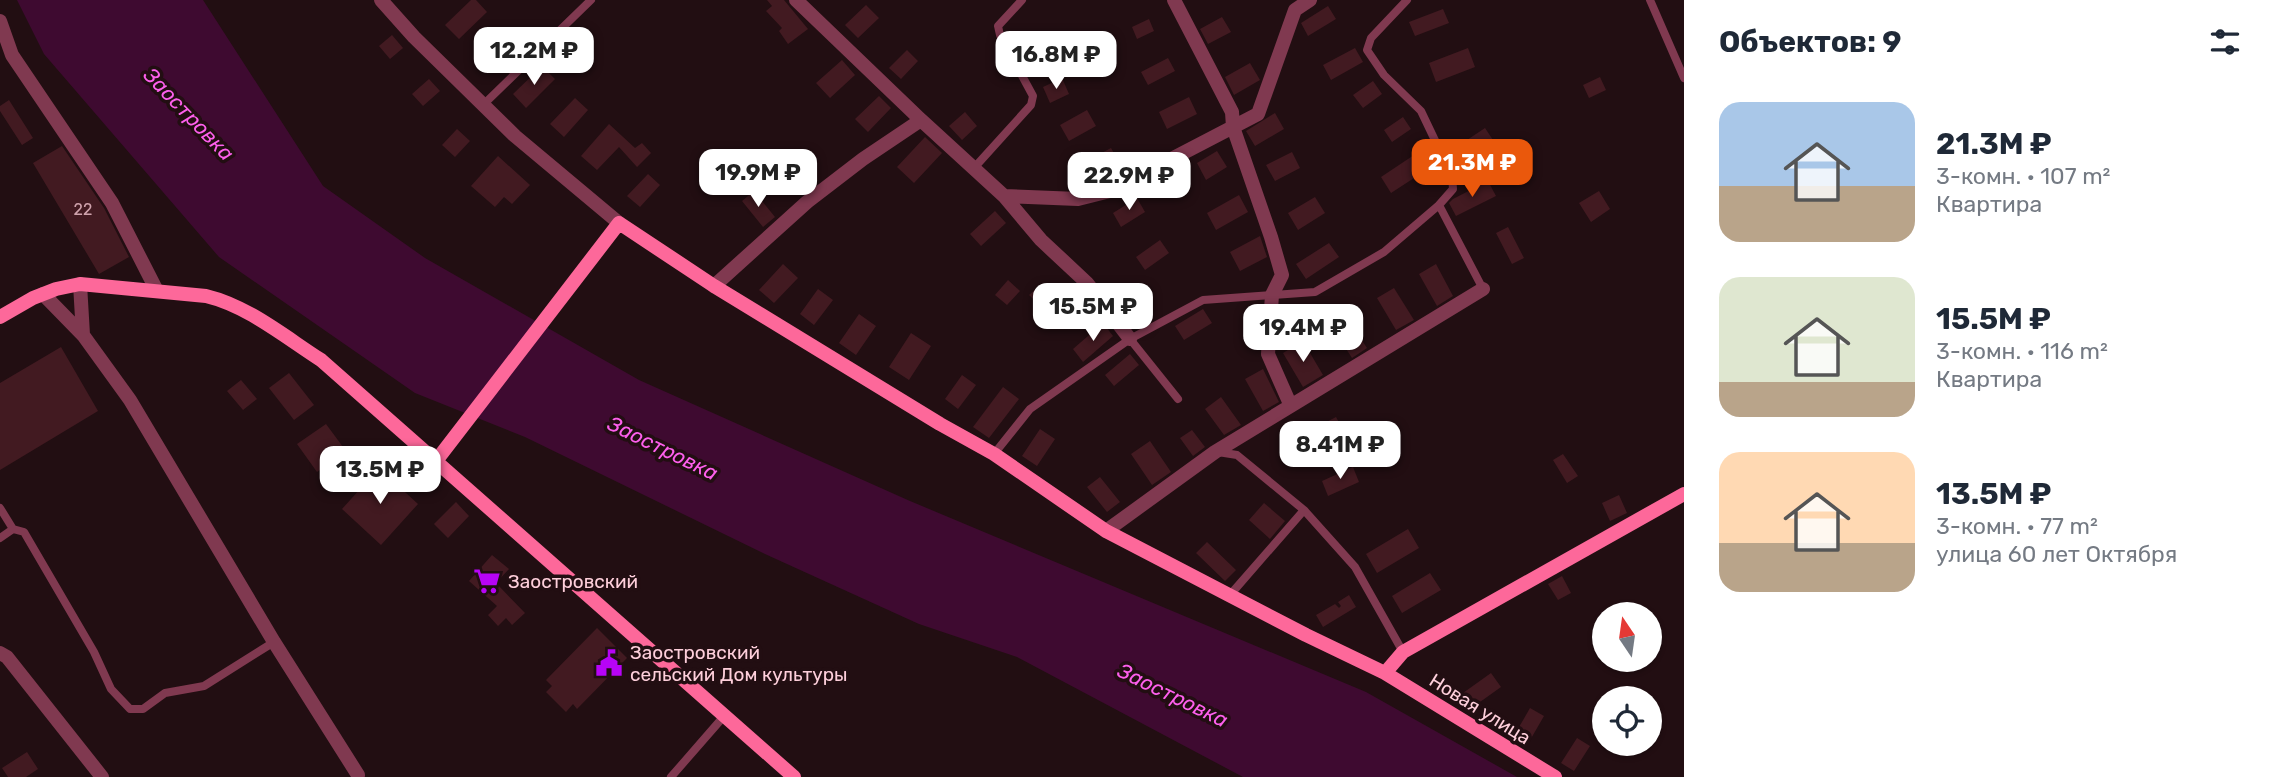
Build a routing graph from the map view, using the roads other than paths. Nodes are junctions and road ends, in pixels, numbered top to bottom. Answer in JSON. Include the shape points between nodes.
{"nodes":[{"id":1,"x":381,"y":0,"type":"edge"},
{"id":2,"x":591,"y":0,"type":"edge"},
{"id":3,"x":796,"y":0,"type":"edge"},
{"id":4,"x":1022,"y":0,"type":"edge"},
{"id":5,"x":1174,"y":0,"type":"edge"},
{"id":6,"x":1310,"y":0,"type":"edge"},
{"id":7,"x":1407,"y":0,"type":"edge"},
{"id":8,"x":1650,"y":0,"type":"edge"},
{"id":9,"x":0,"y":21,"type":"edge"},
{"id":10,"x":1684,"y":78,"type":"edge"},
{"id":11,"x":483,"y":105,"type":"junction"},
{"id":12,"x":921,"y":120,"type":"junction"},
{"id":13,"x":1233,"y":127,"type":"junction"},
{"id":14,"x":974,"y":168,"type":"junction"},
{"id":15,"x":1004,"y":196,"type":"junction"},
{"id":16,"x":1439,"y":205,"type":"junction"},
{"id":17,"x":619,"y":223,"type":"junction"},
{"id":18,"x":80,"y":284,"type":"junction"},
{"id":19,"x":714,"y":286,"type":"junction"},
{"id":20,"x":1483,"y":289,"type":"joint"},
{"id":21,"x":157,"y":291,"type":"junction"},
{"id":22,"x":43,"y":294,"type":"junction"},
{"id":23,"x":1272,"y":295,"type":"junction"},
{"id":24,"x":0,"y":317,"type":"edge"},
{"id":25,"x":83,"y":335,"type":"junction"},
{"id":26,"x":1130,"y":339,"type":"junction"},
{"id":27,"x":1178,"y":399,"type":"dead end"},
{"id":28,"x":1290,"y":404,"type":"junction"},
{"id":29,"x":1215,"y":452,"type":"junction"},
{"id":30,"x":995,"y":454,"type":"junction"},
{"id":31,"x":436,"y":461,"type":"junction"},
{"id":32,"x":1684,"y":494,"type":"edge"},
{"id":33,"x":0,"y":508,"type":"edge"},
{"id":34,"x":1304,"y":510,"type":"junction"},
{"id":35,"x":13,"y":529,"type":"junction"},
{"id":36,"x":1107,"y":531,"type":"junction"},
{"id":37,"x":0,"y":538,"type":"edge"},
{"id":38,"x":1230,"y":595,"type":"junction"},
{"id":39,"x":274,"y":642,"type":"junction"},
{"id":40,"x":1403,"y":652,"type":"junction"},
{"id":41,"x":0,"y":653,"type":"edge"},
{"id":42,"x":1385,"y":673,"type":"junction"},
{"id":43,"x":725,"y":715,"type":"junction"},
{"id":44,"x":358,"y":775,"type":"dead end"},
{"id":45,"x":102,"y":777,"type":"edge"},
{"id":46,"x":671,"y":777,"type":"edge"},
{"id":47,"x":794,"y":777,"type":"edge"},
{"id":48,"x":1555,"y":777,"type":"edge"}],
"edges":[{"from":1,"to":11,"type":"street"},
{"from":2,"to":11,"type":"lane"},
{"from":3,"to":12,"type":"street"},
{"from":4,"to":14,"type":"lane","via":[[998,26],[1033,96],[1031,105]]},
{"from":5,"to":13,"type":"street","via":[[1232,112]]},
{"from":6,"to":13,"type":"street","via":[[1295,10],[1258,114]]},
{"from":7,"to":16,"type":"lane","via":[[1371,38],[1367,50],[1384,75],[1420,111],[1451,176],[1453,189]]},
{"from":8,"to":10,"type":"lane"},
{"from":9,"to":21,"type":"street","via":[[12,55],[112,203]]},
{"from":11,"to":17,"type":"street"},
{"from":12,"to":14,"type":"street"},
{"from":12,"to":19,"type":"street","via":[[807,202]]},
{"from":13,"to":15,"type":"street","via":[[1110,191],[1078,199]]},
{"from":13,"to":23,"type":"street","via":[[1282,275]]},
{"from":14,"to":15,"type":"street"},
{"from":15,"to":26,"type":"street","via":[[1041,240],[1087,283]]},
{"from":16,"to":20,"type":"lane"},
{"from":16,"to":23,"type":"lane","via":[[1384,252],[1315,292]]},
{"from":17,"to":19,"type":"street","name":"Новая улица"},
{"from":17,"to":31,"type":"street"},
{"from":18,"to":21,"type":"street"},
{"from":18,"to":22,"type":"street"},
{"from":18,"to":25,"type":"street"},
{"from":19,"to":30,"type":"street","name":"Новая улица"},
{"from":20,"to":28,"type":"street"},
{"from":21,"to":31,"type":"street","via":[[206,296],[240,309],[321,360]]},
{"from":22,"to":24,"type":"street"},
{"from":22,"to":25,"type":"street"},
{"from":23,"to":26,"type":"lane","via":[[1203,300]]},
{"from":23,"to":28,"type":"street","via":[[1268,354]]},
{"from":25,"to":39,"type":"street","via":[[130,400]]},
{"from":26,"to":27,"type":"lane"},
{"from":26,"to":30,"type":"lane","via":[[1030,409]]},
{"from":28,"to":29,"type":"street"},
{"from":29,"to":34,"type":"lane","via":[[1237,455]]},
{"from":29,"to":36,"type":"street"},
{"from":30,"to":36,"type":"street","name":"Новая улица"},
{"from":31,"to":43,"type":"street"},
{"from":32,"to":40,"type":"street"},
{"from":33,"to":35,"type":"lane"},
{"from":34,"to":38,"type":"lane"},
{"from":34,"to":40,"type":"lane","via":[[1355,567]]},
{"from":35,"to":37,"type":"lane"},
{"from":35,"to":39,"type":"lane","via":[[24,531],[111,689],[130,709],[143,709],[165,693],[204,686]]},
{"from":36,"to":38,"type":"street","name":"Новая улица"},
{"from":38,"to":42,"type":"street","name":"Новая улица"},
{"from":39,"to":44,"type":"street"},
{"from":40,"to":42,"type":"street"},
{"from":41,"to":45,"type":"street"},
{"from":42,"to":48,"type":"street","name":"Новая улица"},
{"from":43,"to":46,"type":"lane"},
{"from":43,"to":47,"type":"street"}]}
